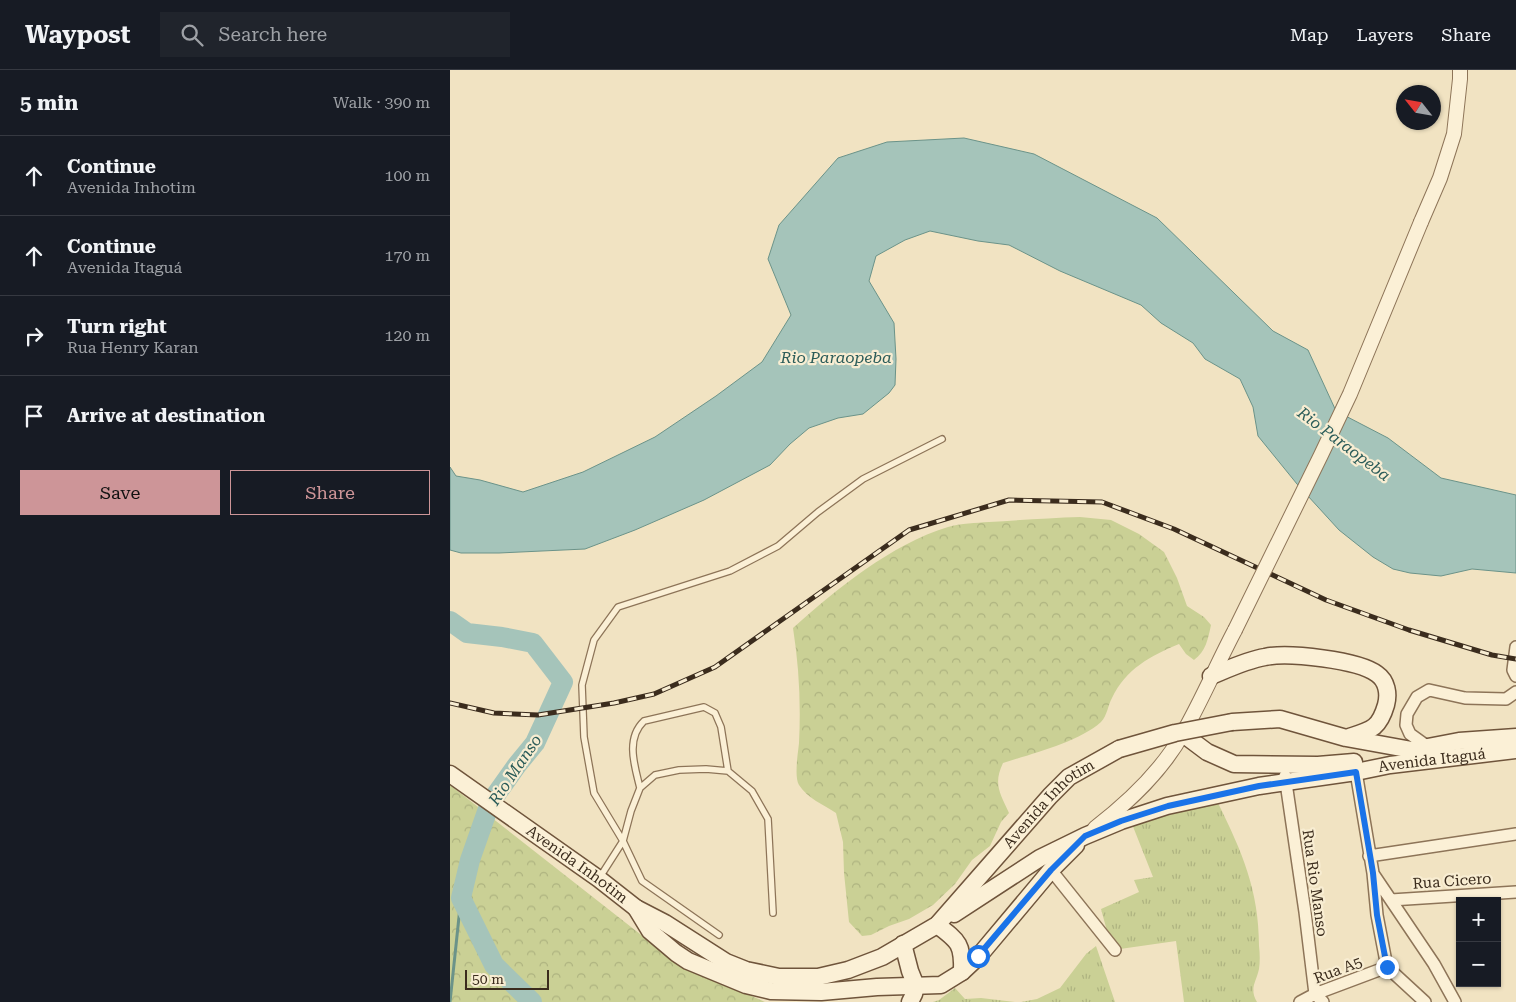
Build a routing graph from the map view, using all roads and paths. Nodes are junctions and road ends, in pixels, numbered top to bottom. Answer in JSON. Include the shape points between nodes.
{"nodes":[{"id":1,"x":1463,"y":73,"type":"edge"},
{"id":2,"x":942,"y":439,"type":"dead end"},
{"id":3,"x":1516,"y":647,"type":"edge"},
{"id":4,"x":1211,"y":676,"type":"junction"},
{"id":5,"x":1516,"y":676,"type":"edge"},
{"id":6,"x":1516,"y":692,"type":"edge"},
{"id":7,"x":1183,"y":734,"type":"junction"},
{"id":8,"x":1516,"y":736,"type":"edge"},
{"id":9,"x":1346,"y":738,"type":"junction"},
{"id":10,"x":1420,"y":749,"type":"junction"},
{"id":11,"x":1516,"y":750,"type":"edge"},
{"id":12,"x":1234,"y":764,"type":"junction"},
{"id":13,"x":1284,"y":764,"type":"junction"},
{"id":14,"x":1355,"y":767,"type":"junction"},
{"id":15,"x":728,"y":771,"type":"junction"},
{"id":16,"x":456,"y":778,"type":"edge"},
{"id":17,"x":1285,"y":783,"type":"junction"},
{"id":18,"x":640,"y":788,"type":"junction"},
{"id":19,"x":1237,"y":791,"type":"junction"},
{"id":20,"x":1516,"y":834,"type":"edge"},
{"id":21,"x":1085,"y":836,"type":"junction"},
{"id":22,"x":623,"y":841,"type":"junction"},
{"id":23,"x":1370,"y":856,"type":"junction"},
{"id":24,"x":1051,"y":870,"type":"junction"},
{"id":25,"x":1373,"y":873,"type":"junction"},
{"id":26,"x":599,"y":879,"type":"junction"},
{"id":27,"x":1516,"y":892,"type":"edge"},
{"id":28,"x":1390,"y":900,"type":"junction"},
{"id":29,"x":636,"y":908,"type":"junction"},
{"id":30,"x":773,"y":913,"type":"dead end"},
{"id":31,"x":937,"y":925,"type":"junction"},
{"id":32,"x":718,"y":935,"type":"dead end"},
{"id":33,"x":903,"y":944,"type":"junction"},
{"id":34,"x":1115,"y":950,"type":"dead end"},
{"id":35,"x":1387,"y":967,"type":"junction"},
{"id":36,"x":962,"y":972,"type":"junction"},
{"id":37,"x":916,"y":986,"type":"junction"},
{"id":38,"x":1319,"y":998,"type":"edge"},
{"id":39,"x":910,"y":1002,"type":"edge"},
{"id":40,"x":1300,"y":1002,"type":"edge"},
{"id":41,"x":1425,"y":1002,"type":"edge"},
{"id":42,"x":1454,"y":1002,"type":"edge"}],
"edges":[{"from":1,"to":4,"type":"street","bridge":true,"via":[[1454,134],[1440,178],[1346,403]]},
{"from":2,"to":22,"type":"lane","via":[[863,479],[778,546],[730,571],[618,607],[594,640],[582,685],[584,737],[594,793]]},
{"from":3,"to":5,"type":"street","via":[[1513,670]]},
{"from":4,"to":7,"type":"street"},
{"from":4,"to":9,"type":"main road","via":[[1265,657],[1284,656],[1351,664],[1379,674],[1388,691],[1382,716],[1372,730]]},
{"from":6,"to":10,"type":"street","via":[[1506,699],[1465,698],[1429,690],[1417,697],[1407,714],[1406,725]]},
{"from":7,"to":12,"type":"main road","via":[[1207,752]]},
{"from":7,"to":21,"type":"street","via":[[1144,786]]},
{"from":8,"to":10,"type":"main road","name":"Avenida Inhotim","via":[[1459,741]]},
{"from":9,"to":10,"type":"main road","name":"Avenida Inhotim"},
{"from":9,"to":31,"type":"main road","name":"Avenida Inhotim","bridge":true,"via":[[1280,719],[1232,722],[1175,733],[1120,749],[1069,777]]},
{"from":10,"to":14,"type":"main road"},
{"from":11,"to":14,"type":"main road","name":"Avenida Itaguá"},
{"from":12,"to":13,"type":"main road"},
{"from":12,"to":19,"type":"main road"},
{"from":13,"to":14,"type":"main road"},
{"from":13,"to":17,"type":"street","name":"Rua Rio Manso"},
{"from":14,"to":17,"type":"main road","name":"Avenida Itaguá"},
{"from":14,"to":23,"type":"street"},
{"from":15,"to":18,"type":"lane","via":[[679,770],[655,775]]},
{"from":15,"to":18,"type":"lane","via":[[716,713],[704,707],[644,721],[639,726],[632,744]]},
{"from":15,"to":30,"type":"lane","via":[[752,791],[768,819]]},
{"from":16,"to":26,"type":"main road","name":"Avenida Inhotim"},
{"from":17,"to":19,"type":"main road","name":"Avenida Itaguá"},
{"from":17,"to":38,"type":"street","name":"Rua Rio Manso"},
{"from":18,"to":22,"type":"lane"},
{"from":19,"to":21,"type":"main road","name":"Avenida Itaguá","via":[[1168,806]]},
{"from":20,"to":23,"type":"street"},
{"from":21,"to":24,"type":"main road","name":"Avenida Inhotim"},
{"from":21,"to":31,"type":"main road","name":"Avenida Itaguá","via":[[1040,858]]},
{"from":22,"to":26,"type":"lane"},
{"from":22,"to":32,"type":"lane","via":[[642,881]]},
{"from":23,"to":25,"type":"street"},
{"from":24,"to":34,"type":"street"},
{"from":24,"to":36,"type":"main road","name":"Avenida Inhotim"},
{"from":25,"to":28,"type":"street"},
{"from":25,"to":35,"type":"street"},
{"from":26,"to":29,"type":"main road","name":"Avenida Inhotim"},
{"from":27,"to":28,"type":"street","name":"Rua Cicero"},
{"from":28,"to":42,"type":"street","via":[[1434,964]]},
{"from":29,"to":33,"type":"main road","name":"Avenida Inhotim","via":[[726,962],[779,977],[818,978],[882,957]]},
{"from":29,"to":37,"type":"main road","name":"Avenida Inhotim","via":[[650,931],[676,954],[746,985],[771,991],[820,992]]},
{"from":31,"to":33,"type":"main road","name":"Avenida Inhotim"},
{"from":31,"to":36,"type":"main road","via":[[959,944]]},
{"from":33,"to":37,"type":"main road"},
{"from":35,"to":38,"type":"street","name":"Rua A5"},
{"from":35,"to":41,"type":"street"},
{"from":36,"to":37,"type":"main road","name":"Avenida Inhotim","via":[[941,985]]},
{"from":37,"to":39,"type":"main road"},
{"from":38,"to":40,"type":"street","name":"Rua A5"}]}
